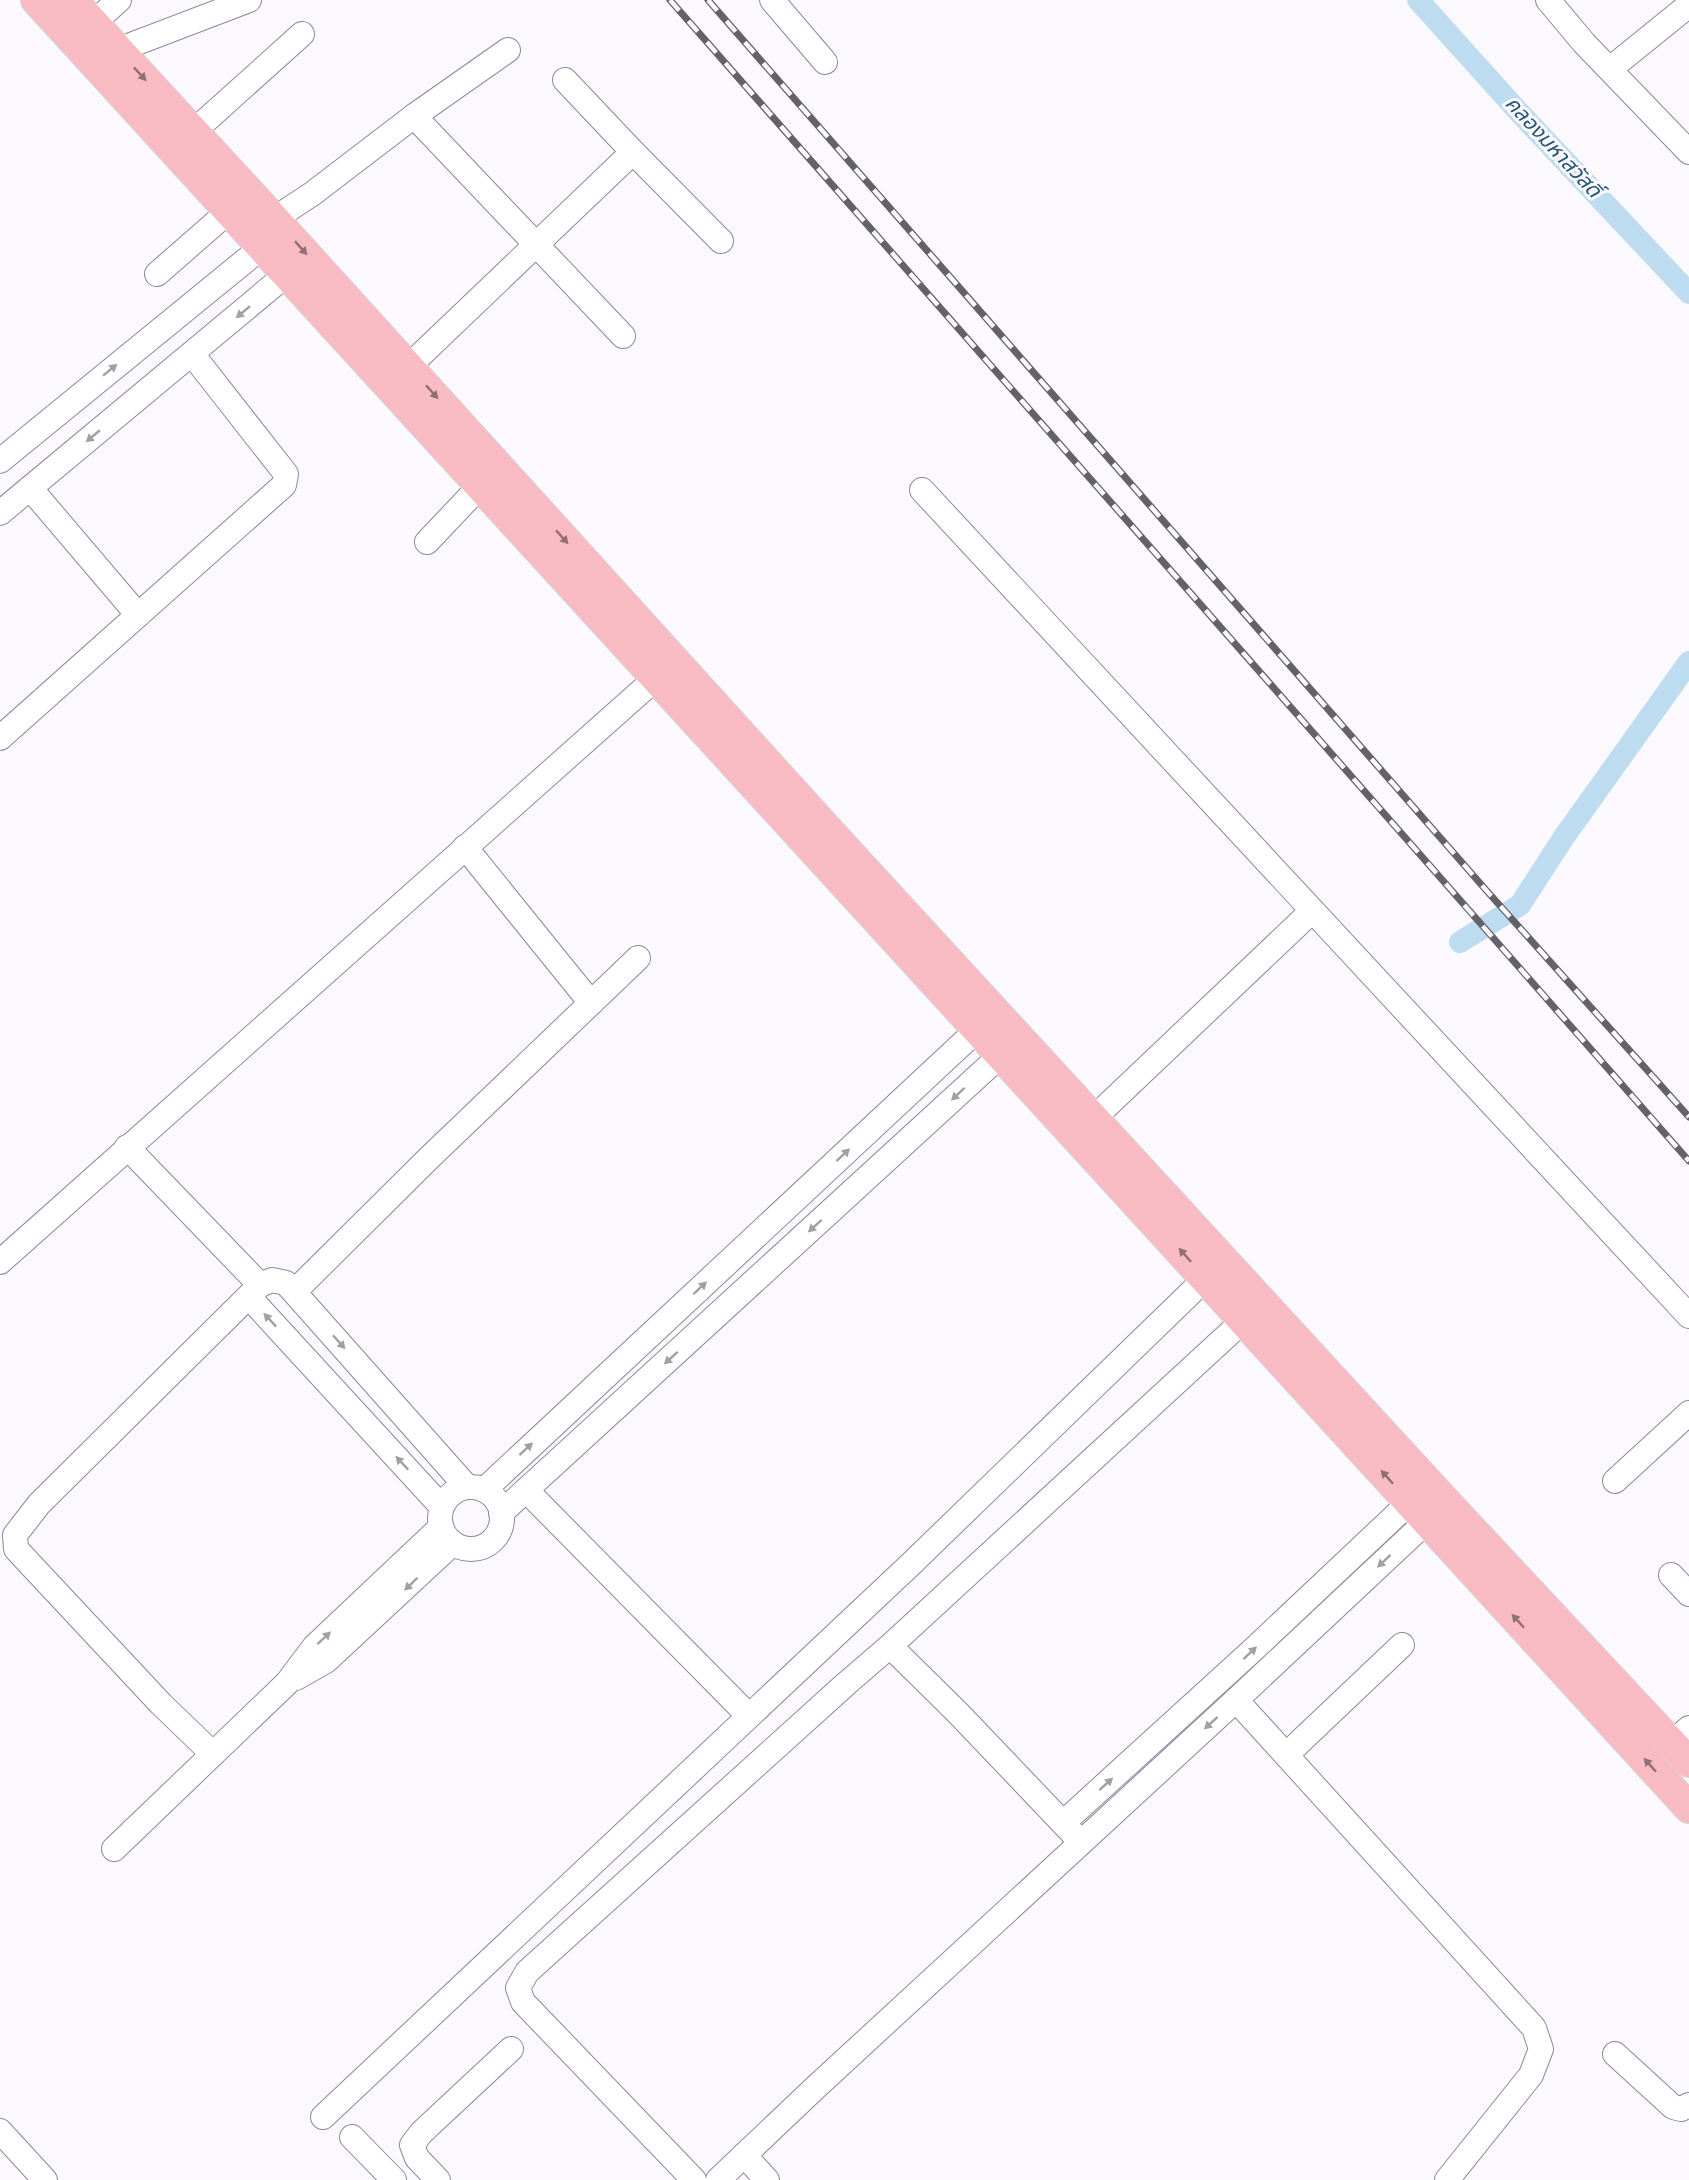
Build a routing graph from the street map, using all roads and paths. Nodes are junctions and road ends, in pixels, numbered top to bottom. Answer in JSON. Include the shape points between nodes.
{"nodes":[{"id":1,"x":36,"y":0,"type":"edge"},
{"id":2,"x":72,"y":0,"type":"edge"},
{"id":3,"x":119,"y":0,"type":"edge"},
{"id":4,"x":249,"y":0,"type":"edge"},
{"id":5,"x":772,"y":0,"type":"edge"},
{"id":6,"x":1548,"y":0,"type":"edge"},
{"id":7,"x":1689,"y":5,"type":"edge"},
{"id":8,"x":93,"y":23,"type":"junction"},
{"id":9,"x":302,"y":34,"type":"dead end"},
{"id":10,"x":118,"y":50,"type":"junction"},
{"id":11,"x":508,"y":50,"type":"dead end"},
{"id":12,"x":825,"y":62,"type":"dead end"},
{"id":13,"x":1610,"y":69,"type":"junction"},
{"id":14,"x":565,"y":80,"type":"dead end"},
{"id":15,"x":414,"y":116,"type":"junction"},
{"id":16,"x":193,"y":132,"type":"junction"},
{"id":17,"x":633,"y":152,"type":"junction"},
{"id":18,"x":1689,"y":152,"type":"edge"},
{"id":19,"x":229,"y":211,"type":"junction"},
{"id":20,"x":274,"y":219,"type":"junction"},
{"id":21,"x":722,"y":241,"type":"dead end"},
{"id":22,"x":536,"y":244,"type":"junction"},
{"id":23,"x":262,"y":247,"type":"junction"},
{"id":24,"x":157,"y":274,"type":"dead end"},
{"id":25,"x":287,"y":274,"type":"junction"},
{"id":26,"x":623,"y":336,"type":"dead end"},
{"id":27,"x":192,"y":354,"type":"junction"},
{"id":28,"x":408,"y":367,"type":"junction"},
{"id":29,"x":0,"y":461,"type":"edge"},
{"id":30,"x":481,"y":485,"type":"junction"},
{"id":31,"x":30,"y":488,"type":"junction"},
{"id":32,"x":922,"y":490,"type":"dead end"},
{"id":33,"x":0,"y":513,"type":"edge"},
{"id":34,"x":427,"y":542,"type":"dead end"},
{"id":35,"x":138,"y":615,"type":"junction"},
{"id":36,"x":655,"y":679,"type":"junction"},
{"id":37,"x":0,"y":738,"type":"edge"},
{"id":38,"x":465,"y":847,"type":"junction"},
{"id":39,"x":1312,"y":911,"type":"junction"},
{"id":40,"x":638,"y":958,"type":"dead end"},
{"id":41,"x":591,"y":1003,"type":"junction"},
{"id":42,"x":987,"y":1021,"type":"junction"},
{"id":43,"x":1011,"y":1046,"type":"junction"},
{"id":44,"x":1094,"y":1118,"type":"junction"},
{"id":45,"x":127,"y":1147,"type":"junction"},
{"id":46,"x":0,"y":1262,"type":"edge"},
{"id":47,"x":1206,"y":1278,"type":"junction"},
{"id":48,"x":290,"y":1287,"type":"junction"},
{"id":49,"x":254,"y":1291,"type":"junction"},
{"id":50,"x":1689,"y":1316,"type":"edge"},
{"id":51,"x":1244,"y":1320,"type":"junction"},
{"id":52,"x":1689,"y":1413,"type":"edge"},
{"id":53,"x":1615,"y":1481,"type":"dead end"},
{"id":54,"x":476,"y":1489,"type":"junction"},
{"id":55,"x":526,"y":1490,"type":"junction"},
{"id":56,"x":501,"y":1513,"type":"junction"},
{"id":57,"x":1431,"y":1515,"type":"junction"},
{"id":58,"x":445,"y":1526,"type":"junction"},
{"id":59,"x":1671,"y":1575,"type":"dead end"},
{"id":60,"x":1689,"y":1594,"type":"edge"},
{"id":61,"x":1402,"y":1645,"type":"dead end"},
{"id":62,"x":890,"y":1646,"type":"junction"},
{"id":63,"x":1236,"y":1700,"type":"junction"},
{"id":64,"x":749,"y":1716,"type":"junction"},
{"id":65,"x":1683,"y":1744,"type":"edge"},
{"id":66,"x":213,"y":1754,"type":"junction"},
{"id":67,"x":1286,"y":1755,"type":"junction"},
{"id":68,"x":1689,"y":1808,"type":"edge"},
{"id":69,"x":1063,"y":1823,"type":"junction"},
{"id":70,"x":1081,"y":1842,"type":"junction"},
{"id":71,"x":114,"y":1849,"type":"dead end"},
{"id":72,"x":511,"y":2049,"type":"dead end"},
{"id":73,"x":1615,"y":2054,"type":"dead end"},
{"id":74,"x":1689,"y":2105,"type":"edge"},
{"id":75,"x":323,"y":2117,"type":"dead end"},
{"id":76,"x":0,"y":2131,"type":"edge"},
{"id":77,"x":352,"y":2137,"type":"dead end"},
{"id":78,"x":744,"y":2155,"type":"junction"},
{"id":79,"x":45,"y":2180,"type":"edge"},
{"id":80,"x":394,"y":2180,"type":"edge"},
{"id":81,"x":438,"y":2180,"type":"edge"},
{"id":82,"x":694,"y":2180,"type":"edge"},
{"id":83,"x":718,"y":2180,"type":"edge"},
{"id":84,"x":767,"y":2180,"type":"edge"},
{"id":85,"x":1447,"y":2180,"type":"edge"}],
"edges":[{"from":1,"to":19,"type":"main road"},
{"from":2,"to":8,"type":"main road"},
{"from":3,"to":8,"type":"street"},
{"from":4,"to":10,"type":"street"},
{"from":5,"to":12,"type":"street"},
{"from":6,"to":13,"type":"street"},
{"from":7,"to":13,"type":"street"},
{"from":8,"to":10,"type":"main road"},
{"from":9,"to":16,"type":"street"},
{"from":10,"to":16,"type":"main road","one_way":true},
{"from":11,"to":15,"type":"street"},
{"from":13,"to":18,"type":"street"},
{"from":14,"to":17,"type":"street"},
{"from":15,"to":20,"type":"street"},
{"from":15,"to":22,"type":"street"},
{"from":16,"to":20,"type":"main road"},
{"from":17,"to":21,"type":"street"},
{"from":17,"to":22,"type":"street"},
{"from":19,"to":23,"type":"main road"},
{"from":19,"to":24,"type":"street"},
{"from":20,"to":28,"type":"main road","one_way":true},
{"from":22,"to":26,"type":"street"},
{"from":22,"to":28,"type":"street"},
{"from":23,"to":25,"type":"main road"},
{"from":29,"to":23,"type":"street","one_way":true},
{"from":25,"to":27,"type":"street","one_way":true},
{"from":25,"to":30,"type":"main road"},
{"from":27,"to":31,"type":"street","one_way":true},
{"from":27,"to":35,"type":"street","via":[[286,474],[284,485]]},
{"from":28,"to":42,"type":"main road","one_way":true,"via":[[829,831]]},
{"from":30,"to":34,"type":"street"},
{"from":30,"to":36,"type":"main road"},
{"from":31,"to":33,"type":"street"},
{"from":31,"to":35,"type":"street"},
{"from":32,"to":39,"type":"street"},
{"from":35,"to":37,"type":"street"},
{"from":36,"to":38,"type":"street"},
{"from":36,"to":42,"type":"main road"},
{"from":38,"to":41,"type":"street"},
{"from":38,"to":45,"type":"street"},
{"from":39,"to":44,"type":"street"},
{"from":39,"to":50,"type":"street"},
{"from":40,"to":41,"type":"street"},
{"from":41,"to":48,"type":"street"},
{"from":42,"to":43,"type":"main road"},
{"from":54,"to":42,"type":"street","one_way":true},
{"from":43,"to":44,"type":"main road"},
{"from":47,"to":43,"type":"main road","one_way":true},
{"from":43,"to":55,"type":"street","one_way":true},
{"from":44,"to":57,"type":"main road"},
{"from":45,"to":46,"type":"street"},
{"from":45,"to":49,"type":"street"},
{"from":47,"to":51,"type":"main road"},
{"from":47,"to":64,"type":"street"},
{"from":48,"to":49,"type":"street","via":[[272,1280]]},
{"from":48,"to":54,"type":"street","one_way":true},
{"from":58,"to":49,"type":"street","one_way":true},
{"from":49,"to":66,"type":"street","via":[[39,1504],[15,1535],[16,1549]]},
{"from":57,"to":51,"type":"main road","one_way":true},
{"from":51,"to":62,"type":"street"},
{"from":52,"to":53,"type":"street"},
{"from":54,"to":56,"type":"street","via":[[498,1504]]},
{"from":54,"to":58,"type":"street","via":[[454,1491]]},
{"from":55,"to":56,"type":"street"},
{"from":55,"to":64,"type":"street"},
{"from":56,"to":58,"type":"street","via":[[498,1533],[473,1549],[462,1548]]},
{"from":57,"to":63,"type":"street","one_way":true},
{"from":57,"to":65,"type":"main road"},
{"from":68,"to":57,"type":"main road","one_way":true},
{"from":69,"to":57,"type":"street","one_way":true,"via":[[1255,1648]]},
{"from":58,"to":66,"type":"street","via":[[326,1661],[287,1683]]},
{"from":59,"to":60,"type":"street"},
{"from":61,"to":67,"type":"street"},
{"from":62,"to":69,"type":"street"},
{"from":62,"to":82,"type":"street","via":[[527,1972],[518,1988],[523,2002]]},
{"from":63,"to":67,"type":"street"},
{"from":63,"to":70,"type":"street","one_way":true},
{"from":64,"to":75,"type":"street"},
{"from":66,"to":71,"type":"street"},
{"from":67,"to":85,"type":"street","via":[[1534,2028],[1541,2049],[1531,2075]]},
{"from":69,"to":70,"type":"street"},
{"from":70,"to":78,"type":"street"},
{"from":72,"to":81,"type":"street","via":[[412,2145],[417,2158]]},
{"from":73,"to":74,"type":"street","via":[[1673,2107]]},
{"from":76,"to":79,"type":"street"},
{"from":77,"to":80,"type":"street"},
{"from":78,"to":83,"type":"street"},
{"from":78,"to":84,"type":"street"}]}
